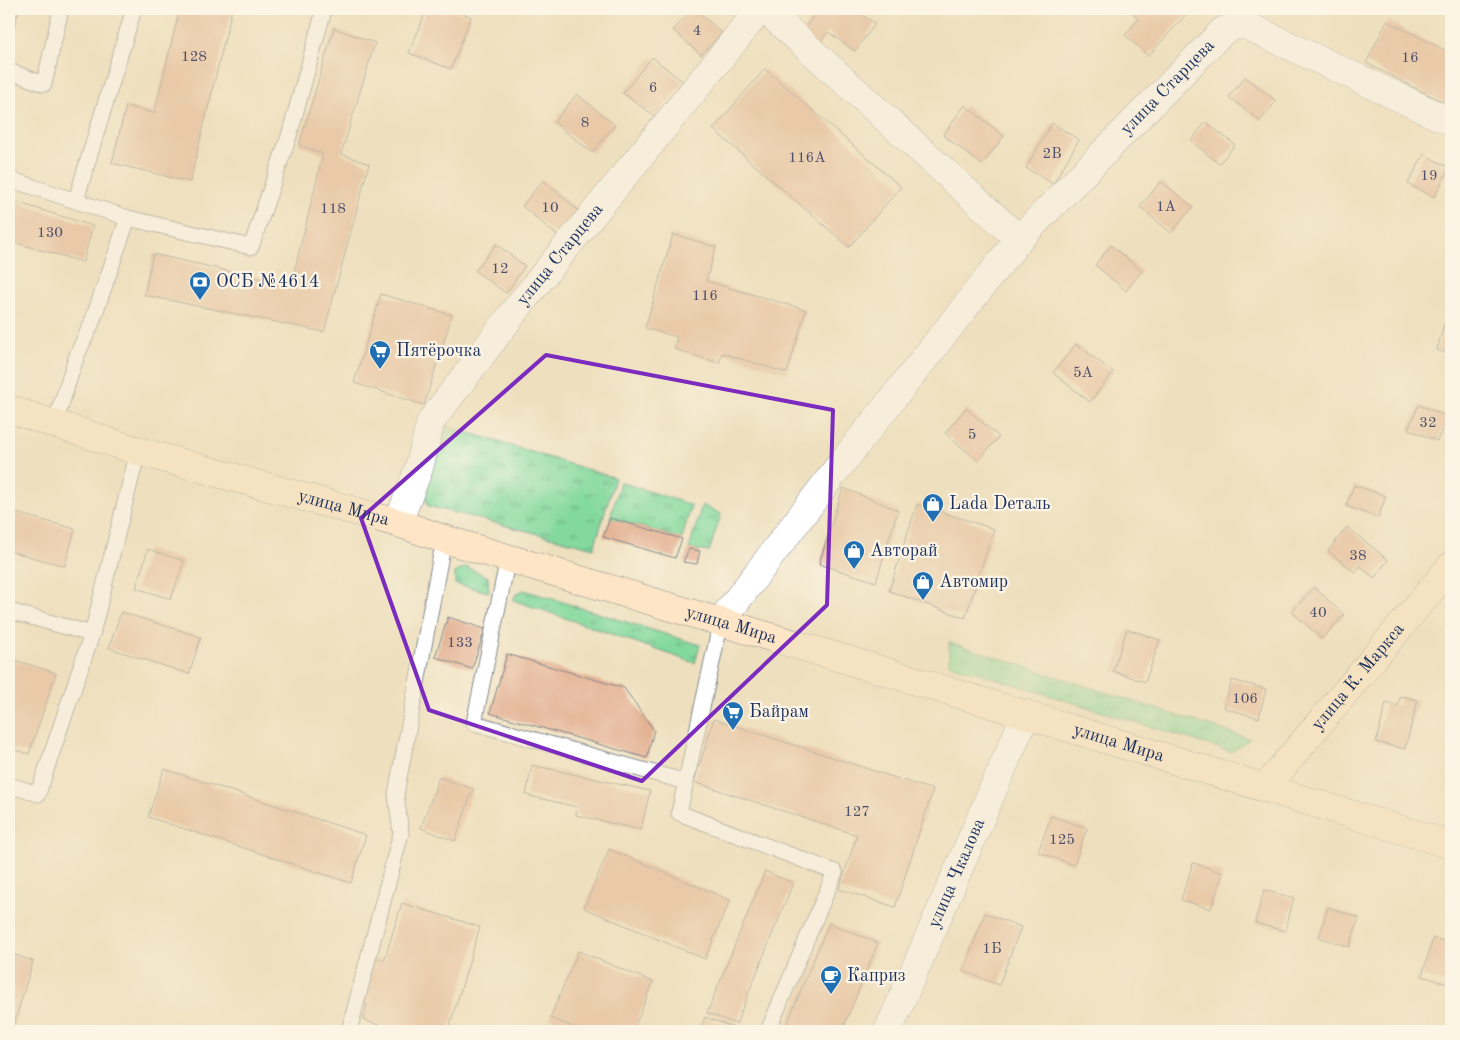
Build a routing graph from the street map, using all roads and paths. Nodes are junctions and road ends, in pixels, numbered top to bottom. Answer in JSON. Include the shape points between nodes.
{"nodes":[{"id":1,"x":61,"y":9,"type":"edge"},
{"id":2,"x":134,"y":9,"type":"edge"},
{"id":3,"x":319,"y":9,"type":"edge"},
{"id":4,"x":760,"y":9,"type":"edge"},
{"id":5,"x":765,"y":9,"type":"edge"},
{"id":6,"x":9,"y":71,"type":"edge"},
{"id":7,"x":1451,"y":122,"type":"edge"},
{"id":8,"x":9,"y":179,"type":"edge"},
{"id":9,"x":76,"y":200,"type":"junction"},
{"id":10,"x":128,"y":218,"type":"junction"},
{"id":11,"x":1019,"y":239,"type":"junction"},
{"id":12,"x":9,"y":409,"type":"edge"},
{"id":13,"x":54,"y":423,"type":"junction"},
{"id":14,"x":138,"y":451,"type":"junction"},
{"id":15,"x":398,"y":523,"type":"junction"},
{"id":16,"x":444,"y":539,"type":"junction"},
{"id":17,"x":508,"y":558,"type":"junction"},
{"id":18,"x":1451,"y":566,"type":"edge"},
{"id":19,"x":9,"y":611,"type":"edge"},
{"id":20,"x":721,"y":621,"type":"junction"},
{"id":21,"x":92,"y":634,"type":"junction"},
{"id":22,"x":1026,"y":714,"type":"junction"},
{"id":23,"x":686,"y":782,"type":"junction"},
{"id":24,"x":9,"y":785,"type":"edge"},
{"id":25,"x":1265,"y":788,"type":"junction"},
{"id":26,"x":1451,"y":845,"type":"edge"},
{"id":27,"x":349,"y":1031,"type":"edge"},
{"id":28,"x":768,"y":1031,"type":"edge"},
{"id":29,"x":888,"y":1031,"type":"edge"}],
"edges":[{"from":1,"to":6,"type":"lane","via":[[44,84]]},
{"from":2,"to":9,"type":"lane"},
{"from":3,"to":10,"type":"lane","via":[[324,10],[289,136],[251,246]]},
{"from":4,"to":15,"type":"street","name":"улица Старцева","via":[[524,299],[431,421],[419,468]]},
{"from":5,"to":11,"type":"street"},
{"from":7,"to":11,"type":"street","name":"улица Старцева","via":[[1241,23],[1223,31]]},
{"from":8,"to":9,"type":"lane"},
{"from":9,"to":10,"type":"lane"},
{"from":10,"to":13,"type":"lane"},
{"from":11,"to":20,"type":"street","name":"улица Старцева","via":[[837,468]]},
{"from":12,"to":13,"type":"main road","name":"улица Мира"},
{"from":13,"to":14,"type":"main road","name":"улица Мира"},
{"from":14,"to":15,"type":"main road","name":"улица Мира"},
{"from":14,"to":21,"type":"lane"},
{"from":15,"to":16,"type":"main road","name":"улица Мира"},
{"from":16,"to":17,"type":"main road","name":"улица Мира"},
{"from":16,"to":27,"type":"lane","via":[[396,794],[401,833]]},
{"from":17,"to":20,"type":"main road","name":"улица Мира"},
{"from":17,"to":23,"type":"lane","via":[[474,723]]},
{"from":18,"to":25,"type":"main road","name":"улица К. Маркса"},
{"from":19,"to":21,"type":"lane"},
{"from":20,"to":22,"type":"main road","name":"улица Мира"},
{"from":20,"to":23,"type":"lane"},
{"from":21,"to":24,"type":"lane","via":[[38,794]]},
{"from":22,"to":25,"type":"main road","name":"улица Мира"},
{"from":22,"to":29,"type":"street","name":"улица Чкалова"},
{"from":23,"to":28,"type":"lane","via":[[679,813],[835,872]]},
{"from":25,"to":26,"type":"main road","name":"улица Мира"}]}
